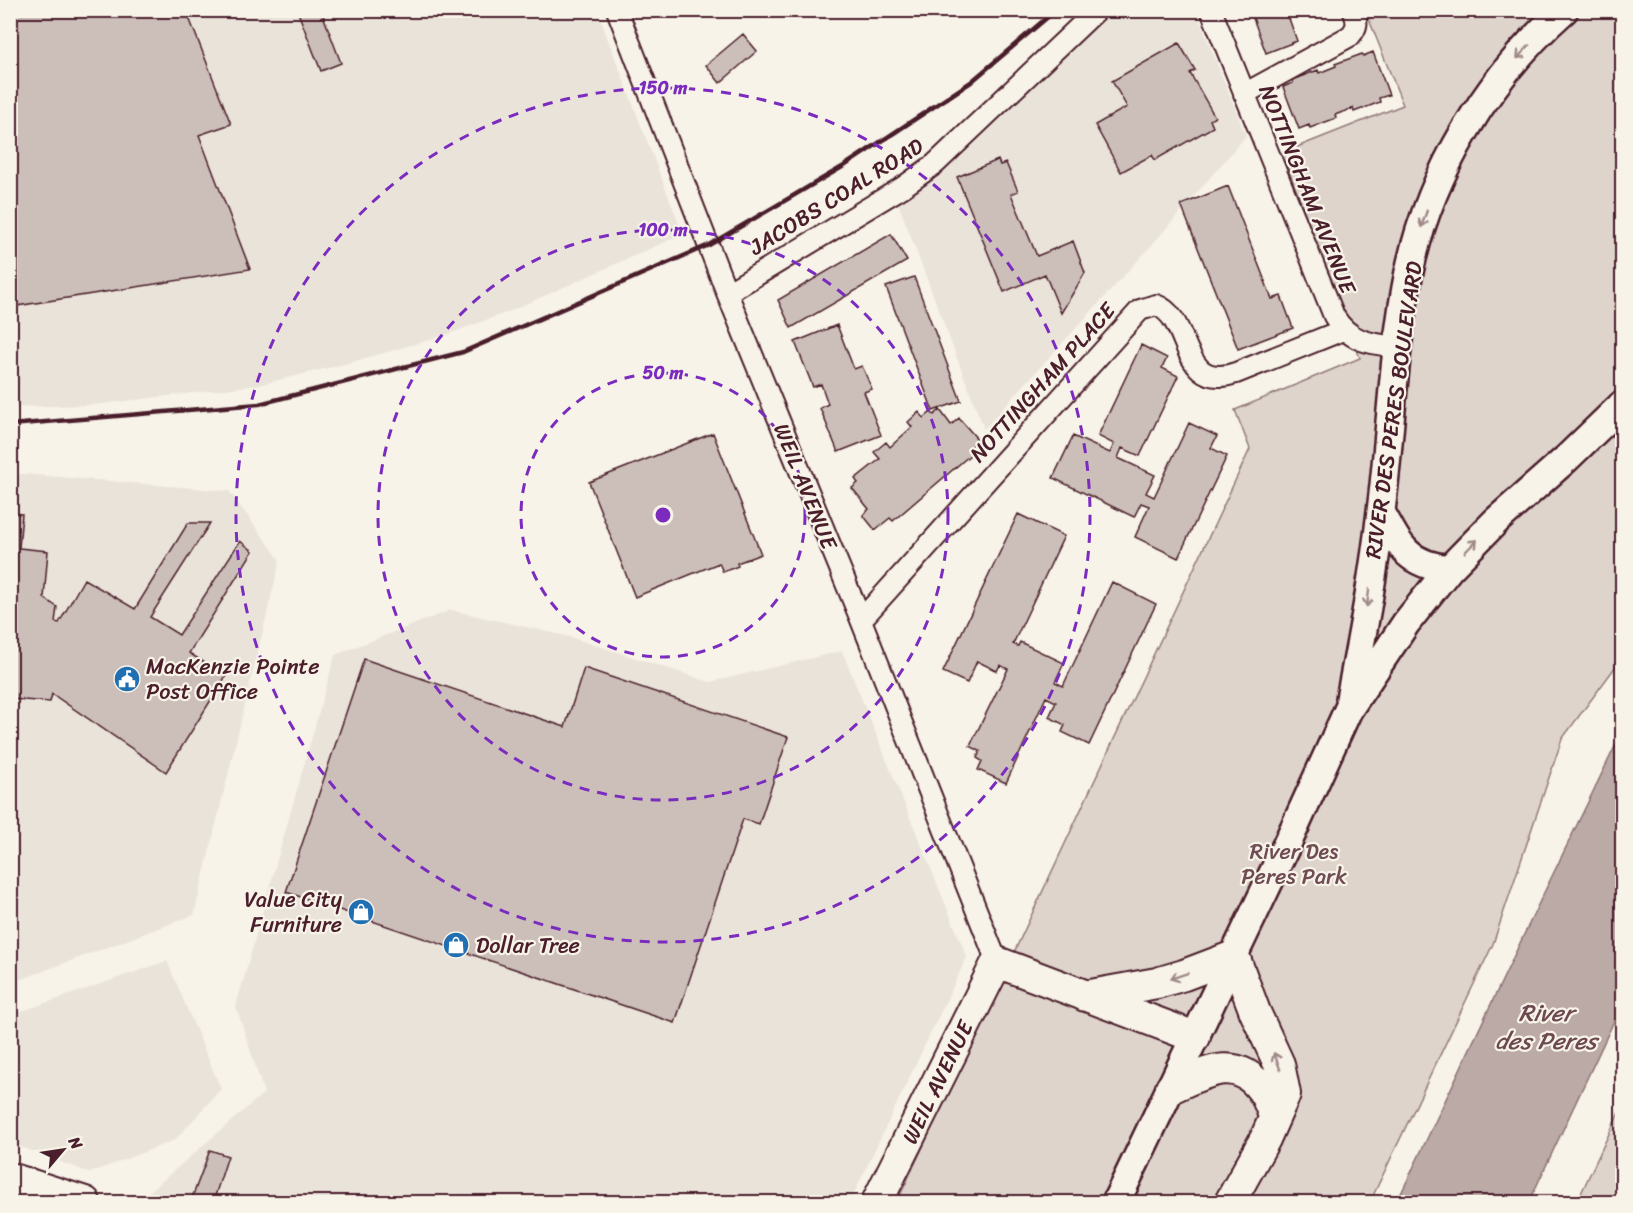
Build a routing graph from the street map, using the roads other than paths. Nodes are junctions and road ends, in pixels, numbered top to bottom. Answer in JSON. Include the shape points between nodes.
{"nodes":[{"id":1,"x":618,"y":10,"type":"edge"},
{"id":2,"x":1097,"y":10,"type":"edge"},
{"id":3,"x":1211,"y":10,"type":"edge"},
{"id":4,"x":1353,"y":10,"type":"edge"},
{"id":5,"x":1564,"y":10,"type":"edge"},
{"id":6,"x":1244,"y":94,"type":"junction"},
{"id":7,"x":727,"y":292,"type":"junction"},
{"id":8,"x":1343,"y":330,"type":"junction"},
{"id":9,"x":1398,"y":347,"type":"junction"},
{"id":10,"x":1623,"y":405,"type":"edge"},
{"id":11,"x":1381,"y":512,"type":"junction"},
{"id":12,"x":1449,"y":569,"type":"junction"},
{"id":13,"x":861,"y":620,"type":"junction"},
{"id":14,"x":1348,"y":710,"type":"junction"},
{"id":15,"x":1234,"y":956,"type":"junction"},
{"id":16,"x":997,"y":962,"type":"junction"},
{"id":17,"x":1085,"y":996,"type":"junction"},
{"id":18,"x":1196,"y":1037,"type":"junction"},
{"id":19,"x":1171,"y":1088,"type":"junction"},
{"id":20,"x":1274,"y":1116,"type":"junction"},
{"id":21,"x":10,"y":1178,"type":"edge"},
{"id":22,"x":85,"y":1203,"type":"edge"},
{"id":23,"x":877,"y":1203,"type":"edge"},
{"id":24,"x":1116,"y":1203,"type":"edge"},
{"id":25,"x":1230,"y":1203,"type":"edge"}],
"edges":[{"from":1,"to":7,"type":"street","name":"WEIL AVENUE"},
{"from":2,"to":7,"type":"street","name":"JACOBS COAL ROAD","via":[[935,164]]},
{"from":3,"to":6,"type":"street","name":"NOTTINGHAM AVENUE"},
{"from":4,"to":6,"type":"street","via":[[1358,22],[1350,36]]},
{"from":5,"to":9,"type":"main road","name":"RIVER DES PERES BOULEVARD","one_way":true,"via":[[1515,60],[1444,170],[1429,204],[1409,272]]},
{"from":6,"to":8,"type":"street","name":"NOTTINGHAM AVENUE","via":[[1328,304]]},
{"from":7,"to":13,"type":"street","name":"WEIL AVENUE"},
{"from":8,"to":9,"type":"street","name":"NOTTINGHAM AVENUE","via":[[1375,344]]},
{"from":8,"to":13,"type":"street","name":"NOTTINGHAM PLACE","via":[[1236,373],[1216,377],[1196,365],[1165,310],[1156,305],[1140,310]]},
{"from":9,"to":11,"type":"main road","name":"RIVER DES PERES BOULEVARD"},
{"from":12,"to":10,"type":"main road","name":"RIVER DES PERES BOULEVARD","one_way":true},
{"from":11,"to":12,"type":"main road","via":[[1393,534],[1416,561]]},
{"from":11,"to":14,"type":"main road","name":"RIVER DES PERES BOULEVARD","one_way":true},
{"from":12,"to":14,"type":"main road","name":"RIVER DES PERES BOULEVARD","via":[[1406,623]]},
{"from":13,"to":16,"type":"street","name":"WEIL AVENUE"},
{"from":14,"to":15,"type":"main road","name":"RIVER DES PERES BOULEVARD"},
{"from":15,"to":17,"type":"main road","one_way":true,"via":[[1157,983]]},
{"from":15,"to":18,"type":"main road","name":"RIVER DES PERES BOULEVARD"},
{"from":20,"to":15,"type":"main road","one_way":true,"via":[[1286,1094],[1283,1079]]},
{"from":16,"to":17,"type":"main road"},
{"from":16,"to":23,"type":"main road","name":"WEIL AVENUE"},
{"from":17,"to":18,"type":"main road"},
{"from":18,"to":19,"type":"main road","name":"RIVER DES PERES BOULEVARD"},
{"from":19,"to":20,"type":"main road","via":[[1212,1070],[1232,1068],[1250,1077],[1263,1091]]},
{"from":19,"to":24,"type":"main road","name":"RIVER DES PERES BOULEVARD"},
{"from":20,"to":25,"type":"main road"},
{"from":21,"to":22,"type":"main road"}]}
